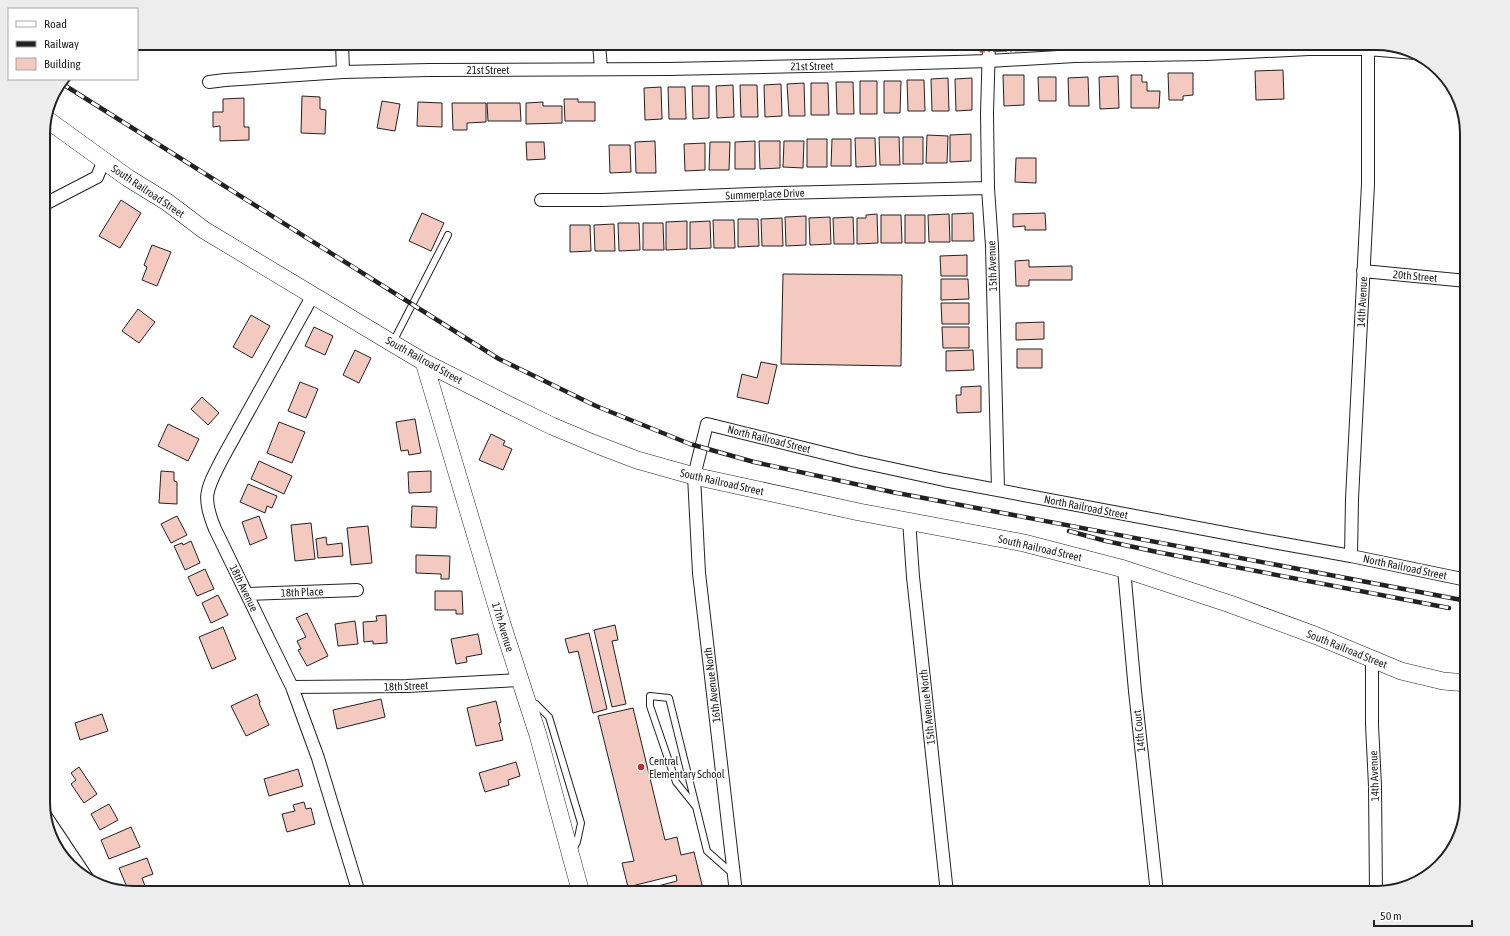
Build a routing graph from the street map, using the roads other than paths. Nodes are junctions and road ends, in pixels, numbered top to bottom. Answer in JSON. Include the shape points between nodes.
{"nodes":[{"id":1,"x":342,"y":50,"type":"edge"},
{"id":2,"x":600,"y":50,"type":"edge"},
{"id":3,"x":989,"y":50,"type":"edge"},
{"id":4,"x":1237,"y":50,"type":"edge"},
{"id":5,"x":1368,"y":50,"type":"edge"},
{"id":6,"x":989,"y":61,"type":"junction"},
{"id":7,"x":601,"y":69,"type":"junction"},
{"id":8,"x":342,"y":72,"type":"junction"},
{"id":9,"x":209,"y":82,"type":"dead end"},
{"id":10,"x":51,"y":122,"type":"edge"},
{"id":11,"x":104,"y":160,"type":"junction"},
{"id":12,"x":988,"y":188,"type":"junction"},
{"id":13,"x":542,"y":200,"type":"dead end"},
{"id":14,"x":50,"y":201,"type":"edge"},
{"id":15,"x":448,"y":235,"type":"dead end"},
{"id":16,"x":1363,"y":271,"type":"junction"},
{"id":17,"x":1460,"y":280,"type":"edge"},
{"id":18,"x":313,"y":295,"type":"junction"},
{"id":19,"x":392,"y":343,"type":"junction"},
{"id":20,"x":424,"y":362,"type":"junction"},
{"id":21,"x":707,"y":424,"type":"joint"},
{"id":22,"x":694,"y":476,"type":"junction"},
{"id":23,"x":998,"y":489,"type":"junction"},
{"id":24,"x":909,"y":520,"type":"junction"},
{"id":25,"x":1352,"y":556,"type":"junction"},
{"id":26,"x":1124,"y":569,"type":"junction"},
{"id":27,"x":1460,"y":579,"type":"edge"},
{"id":28,"x":357,"y":590,"type":"dead end"},
{"id":29,"x":247,"y":594,"type":"junction"},
{"id":30,"x":1372,"y":659,"type":"junction"},
{"id":31,"x":519,"y":680,"type":"junction"},
{"id":32,"x":1460,"y":682,"type":"edge"},
{"id":33,"x":292,"y":687,"type":"junction"},
{"id":34,"x":696,"y":807,"type":"junction"},
{"id":35,"x":55,"y":829,"type":"edge"},
{"id":36,"x":79,"y":866,"type":"edge"},
{"id":37,"x":734,"y":875,"type":"junction"},
{"id":38,"x":357,"y":886,"type":"edge"},
{"id":39,"x":579,"y":886,"type":"edge"},
{"id":40,"x":735,"y":886,"type":"edge"},
{"id":41,"x":946,"y":886,"type":"edge"},
{"id":42,"x":1156,"y":886,"type":"edge"},
{"id":43,"x":1376,"y":886,"type":"edge"}],
"edges":[{"from":1,"to":8,"type":"street"},
{"from":2,"to":7,"type":"street"},
{"from":3,"to":6,"type":"street","name":"15th Avenue"},
{"from":4,"to":6,"type":"street","name":"21st Street","via":[[1207,54],[1075,56]]},
{"from":5,"to":16,"type":"street","name":"14th Avenue","via":[[1369,144]]},
{"from":6,"to":7,"type":"street","name":"21st Street"},
{"from":6,"to":12,"type":"street","name":"15th Avenue"},
{"from":7,"to":8,"type":"street","name":"21st Street"},
{"from":8,"to":9,"type":"street","name":"21st Street"},
{"from":10,"to":11,"type":"street","name":"South Railroad Street"},
{"from":11,"to":14,"type":"street","via":[[97,177]]},
{"from":11,"to":18,"type":"street","name":"South Railroad Street","via":[[204,230]]},
{"from":12,"to":13,"type":"street","name":"Summerplace Drive"},
{"from":12,"to":23,"type":"street","name":"15th Avenue","via":[[992,246]]},
{"from":15,"to":19,"type":"lane"},
{"from":16,"to":17,"type":"street","name":"20th Street"},
{"from":16,"to":25,"type":"street","name":"14th Avenue","via":[[1352,499]]},
{"from":18,"to":19,"type":"street","name":"South Railroad Street"},
{"from":18,"to":29,"type":"street","name":"18th Avenue","via":[[209,486],[206,501],[209,515]]},
{"from":19,"to":20,"type":"street","name":"South Railroad Street"},
{"from":20,"to":22,"type":"street","name":"South Railroad Street","via":[[580,438],[637,460]]},
{"from":20,"to":31,"type":"street","name":"17th Avenue"},
{"from":21,"to":22,"type":"street","name":"16th Avenue North"},
{"from":21,"to":23,"type":"street","name":"North Railroad Street","via":[[856,461]]},
{"from":22,"to":24,"type":"street","name":"South Railroad Street"},
{"from":22,"to":37,"type":"street","name":"16th Avenue North","via":[[699,573]]},
{"from":23,"to":25,"type":"street","name":"North Railroad Street"},
{"from":24,"to":26,"type":"street","name":"South Railroad Street","via":[[1024,543]]},
{"from":24,"to":41,"type":"street","name":"15th Avenue North"},
{"from":25,"to":27,"type":"street","name":"North Railroad Street"},
{"from":26,"to":30,"type":"street","name":"South Railroad Street","via":[[1230,604]]},
{"from":26,"to":42,"type":"street","name":"14th Court"},
{"from":28,"to":29,"type":"street","name":"18th Place"},
{"from":29,"to":33,"type":"street","name":"18th Avenue"},
{"from":30,"to":32,"type":"street","name":"South Railroad Street","via":[[1401,671]]},
{"from":30,"to":43,"type":"street","name":"14th Avenue"},
{"from":31,"to":33,"type":"street","name":"18th Street","via":[[408,686]]},
{"from":31,"to":39,"type":"street","name":"17th Avenue","via":[[538,735]]},
{"from":33,"to":38,"type":"street","name":"18th Avenue","via":[[318,758]]},
{"from":34,"to":34,"type":"lane","via":[[669,698],[650,696],[650,706],[676,782]]},
{"from":34,"to":37,"type":"lane","via":[[707,852]]},
{"from":35,"to":36,"type":"street"},
{"from":37,"to":40,"type":"street","name":"16th Avenue North"}]}
